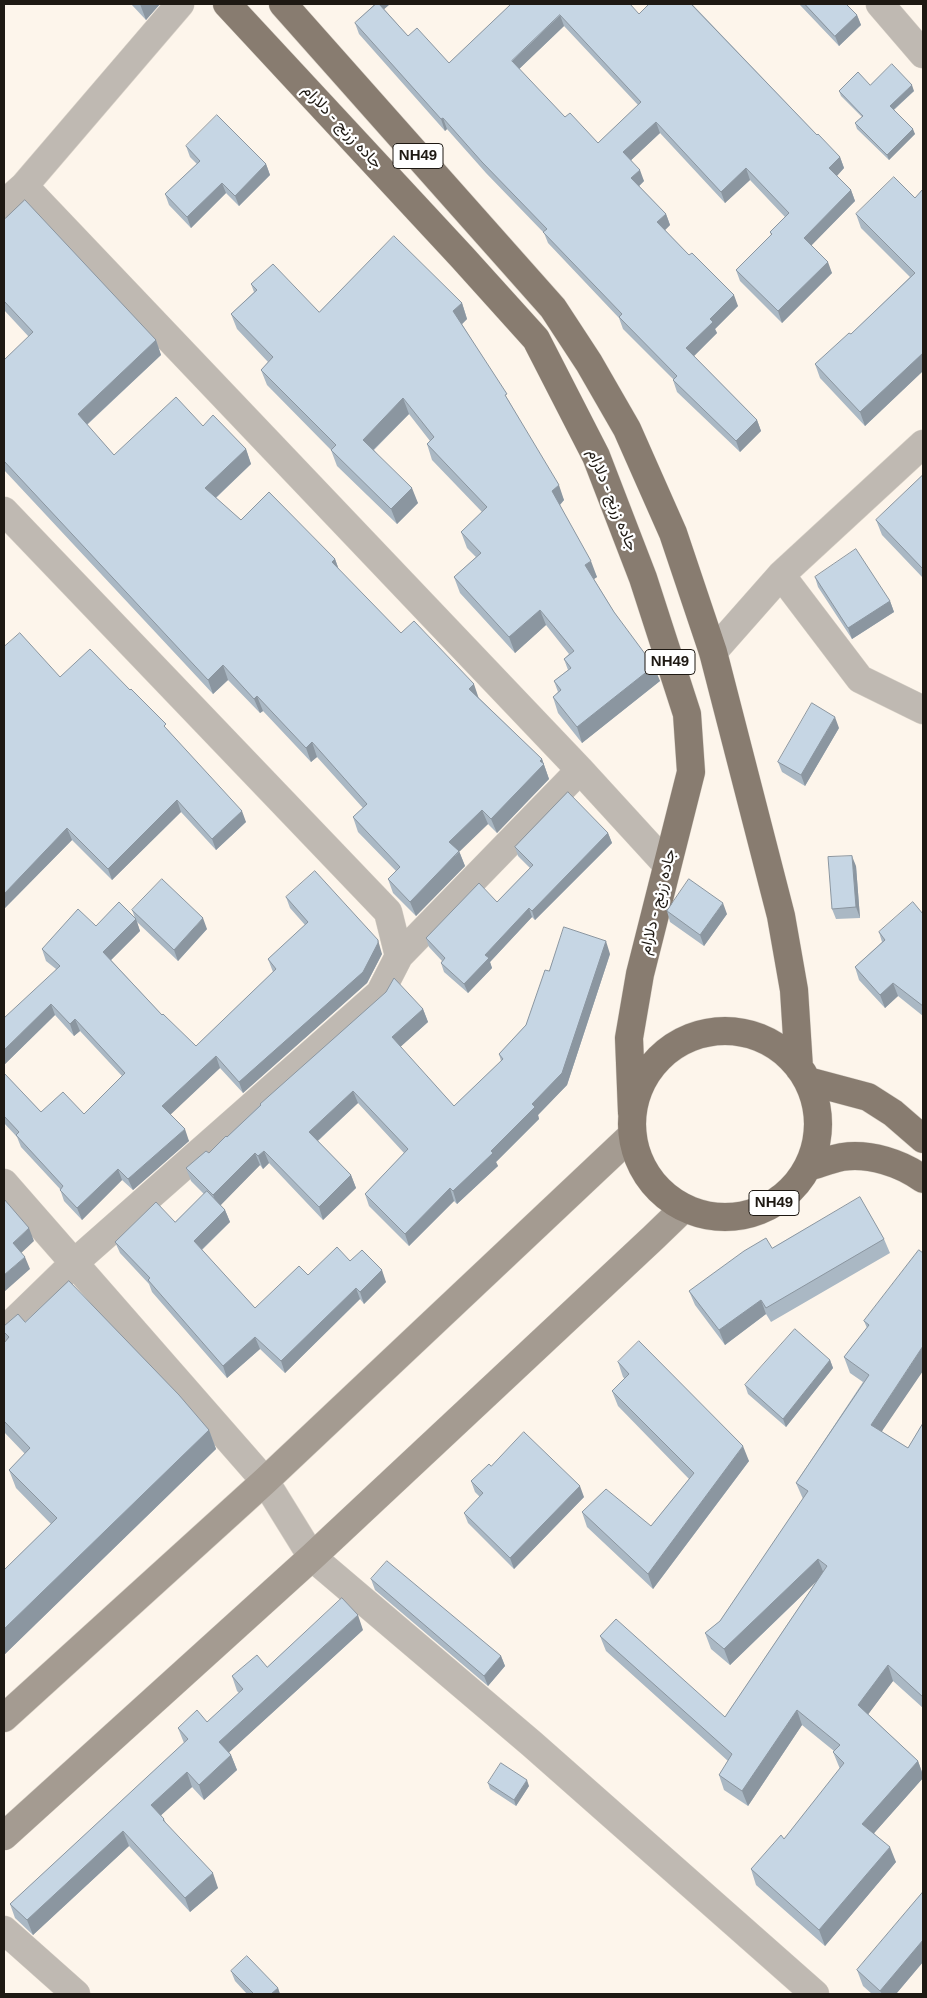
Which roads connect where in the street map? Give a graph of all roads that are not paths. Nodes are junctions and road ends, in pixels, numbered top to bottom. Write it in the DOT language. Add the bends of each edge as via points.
graph roads {
  1 [pos="180,4"];
  2 [pos="227,4"];
  3 [pos="283,4"];
  4 [pos="880,4"];
  5 [pos="923,54"];
  6 [pos="24,186"];
  7 [pos="4,204"];
  8 [pos="923,444"];
  9 [pos="4,512"];
  10 [pos="781,575"];
  11 [pos="713,652"];
  12 [pos="923,710"];
  13 [pos="580,770"];
  14 [pos="667,865"];
  15 [pos="399,956"];
  16 [pos="803,1074"];
  17 [pos="631,1125"];
  18 [pos="923,1139"];
  19 [pos="808,1167"];
  20 [pos="923,1179"];
  21 [pos="4,1183"];
  22 [pos="684,1208"];
  23 [pos="74,1263"];
  24 [pos="4,1331"];
  25 [pos="265,1481"];
  26 [pos="312,1557"];
  27 [pos="4,1718"];
  28 [pos="4,1836"];
  29 [pos="4,1930"];
  30 [pos="76,1994"];
  31 [pos="815,1994"];
  1 -- 6 [label="street"];
  2 -- 14 [label="highway, جاده زرنج - دلارام / NH49" via="536,339 568,401 596,456 643,578 687,714 691,772"];
  3 -- 11 [label="highway, NH49" via="558,316 627,429 673,533"];
  4 -- 5 [label="street"];
  6 -- 7 [label="street"];
  6 -- 13 [label="street"];
  8 -- 10 [label="street"];
  9 -- 15 [label="street" via="388,912"];
  10 -- 11 [label="street"];
  10 -- 12 [label="street" via="860,679"];
  11 -- 16 [label="highway, NH49" via="780,916 794,990"];
  13 -- 14 [label="street"];
  13 -- 15 [label="street"];
  14 -- 17 [label="highway, جاده زرنج - دلارام / NH49" via="640,974 629,1038"];
  15 -- 23 [label="street" via="380,993"];
  16 -- 17 [label="highway, NH49" via="780,1048 755,1036 728,1031 700,1034 675,1045 654,1063 640,1086"];
  16 -- 18 [label="highway" via="868,1096"];
  16 -- 19 [label="highway, NH49" via="817,1109 817,1139"];
  17 -- 22 [label="highway, NH49" via="643,1167 660,1190"];
  17 -- 25 [label="main road"];
  19 -- 20 [label="highway" via="843,1157 878,1158 912,1171"];
  19 -- 22 [label="highway, NH49" via="791,1190 759,1210 740,1216 711,1216"];
  21 -- 23 [label="street"];
  22 -- 26 [label="main road"];
  23 -- 24 [label="street"];
  23 -- 25 [label="street"];
  25 -- 26 [label="street"];
  25 -- 27 [label="main road"];
  26 -- 28 [label="main road"];
  26 -- 31 [label="street" via="532,1744"];
  29 -- 30 [label="street"];
}
